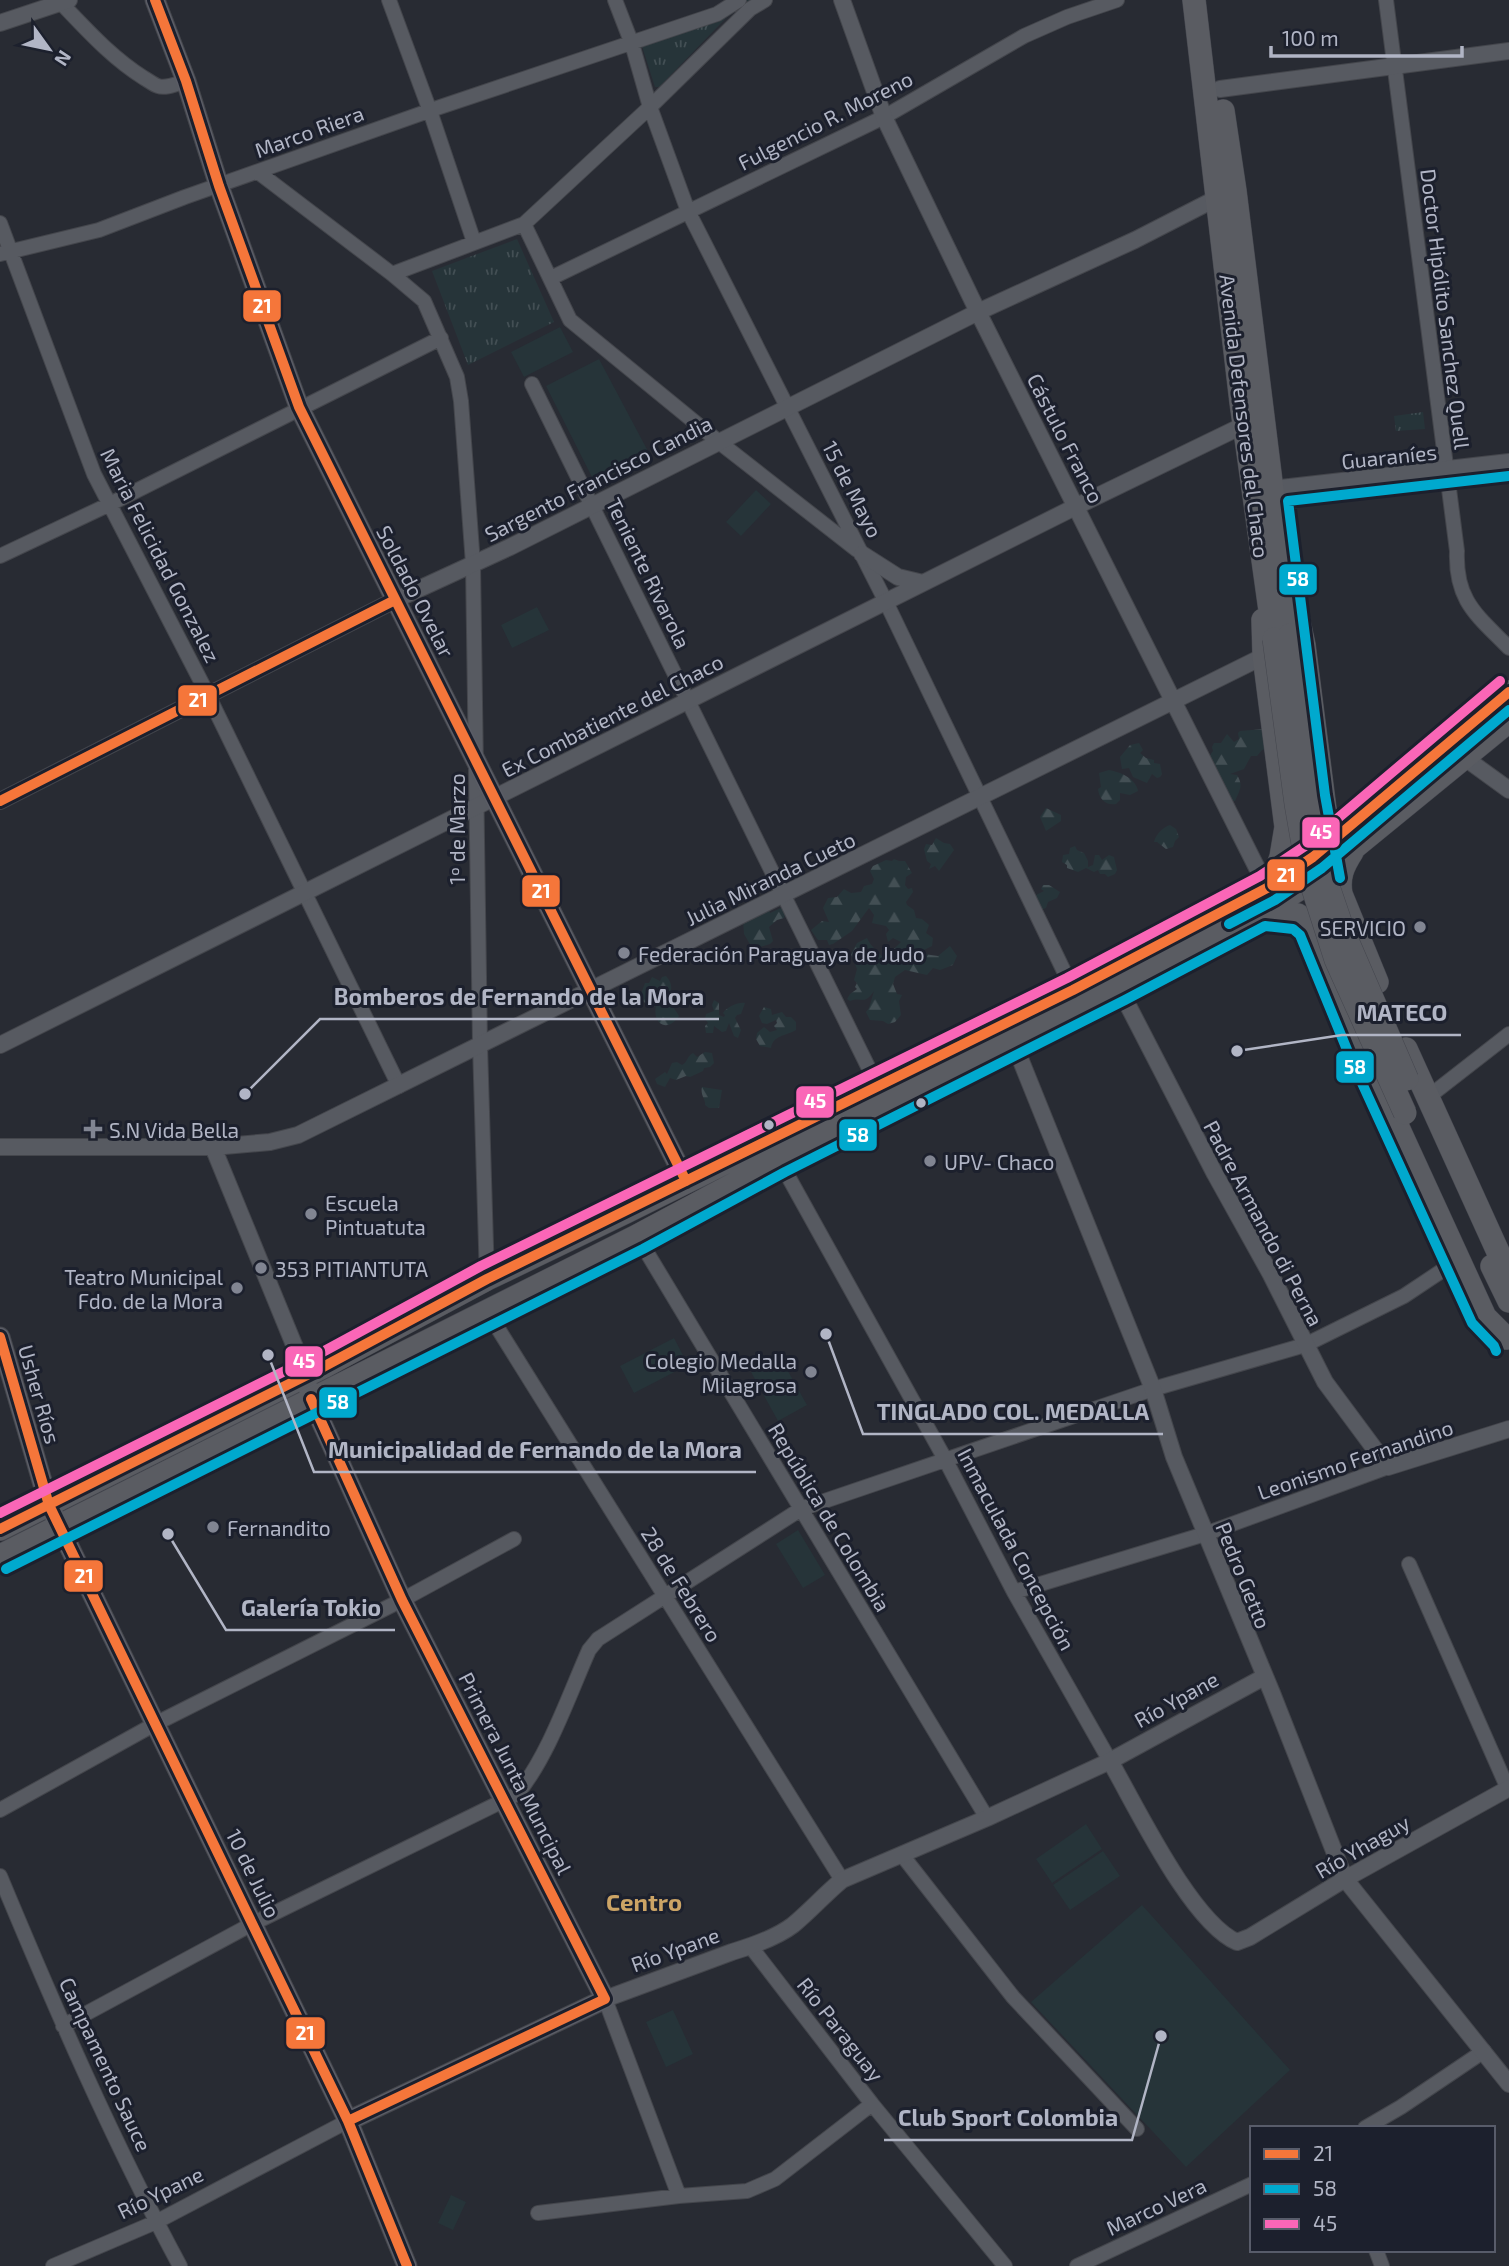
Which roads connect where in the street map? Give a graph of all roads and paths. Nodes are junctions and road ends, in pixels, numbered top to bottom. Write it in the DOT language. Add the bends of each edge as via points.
graph roads {
  1 [pos="155,0"];
  2 [pos="389,0"];
  3 [pos="615,0"];
  4 [pos="739,0"];
  5 [pos="765,0"];
  6 [pos="842,0"];
  7 [pos="1117,0"];
  8 [pos="1194,0"];
  9 [pos="1208,0"];
  10 [pos="1386,0"];
  11 [pos="65,1"];
  12 [pos="0,23"];
  13 [pos="632,44"];
  14 [pos="1509,51"];
  15 [pos="1395,68"];
  16 [pos="186,81"];
  17 [pos="1220,89"];
  18 [pos="650,107"];
  19 [pos="430,111"];
  20 [pos="884,117"];
  21 [pos="258,172"];
  22 [pos="219,186"];
  23 [pos="1226,194"];
  24 [pos="688,211"];
  25 [pos="0,223"];
  26 [pos="524,224"];
  27 [pos="474,242"];
  28 [pos="4,252"];
  29 [pos="392,274"];
  30 [pos="551,278"];
  31 [pos="978,312"];
  32 [pos="441,338"];
  33 [pos="532,384"];
  34 [pos="299,407"];
  35 [pos="788,407"];
  36 [pos="1244,425"];
  37 [pos="719,442"];
  38 [pos="1509,462"];
  39 [pos="1446,471"];
  40 [pos="1272,489"];
  41 [pos="110,504"];
  42 [pos="592,506"];
  43 [pos="1077,506"];
  44 [pos="862,554"];
  45 [pos="0,556"];
  46 [pos="473,564"];
  47 [pos="1274,571"];
  48 [pos="923,583"];
  49 [pos="395,600"];
  50 [pos="886,602"];
  51 [pos="1276,643"];
  52 [pos="1509,648"];
  53 [pos="1509,692"];
  54 [pos="208,695"];
  55 [pos="688,701"];
  56 [pos="1174,701"];
  57 [pos="1509,720"];
  58 [pos="1465,758"];
  59 [pos="477,761"];
  60 [pos="1509,790"];
  61 [pos="495,797"];
  62 [pos="980,797"];
  63 [pos="0,801"];
  64 [pos="476,807"];
  65 [pos="1370,810"];
  66 [pos="1356,846"];
  67 [pos="1315,866"];
  68 [pos="1269,887"];
  69 [pos="306,892"];
  70 [pos="785,894"];
  71 [pos="1262,912"];
  72 [pos="1119,988"];
  73 [pos="591,990"];
  74 [pos="1073,990"];
  75 [pos="1509,1034"];
  76 [pos="1013,1041"];
  77 [pos="0,1045"];
  78 [pos="480,1045"];
  79 [pos="399,1086"];
  80 [pos="878,1087"];
  81 [pos="1417,1106"];
  82 [pos="0,1147"];
  83 [pos="213,1147"];
  84 [pos="779,1160"];
  85 [pos="686,1181"];
  86 [pos="655,1198"];
  87 [pos="668,1220"];
  88 [pos="637,1236"];
  89 [pos="1458,1260"];
  90 [pos="1509,1276"];
  91 [pos="486,1279"];
  92 [pos="1509,1301"];
  93 [pos="486,1311"];
  94 [pos="0,1337"];
  95 [pos="1507,1343"];
  96 [pos="1304,1345"];
  97 [pos="306,1374"];
  98 [pos="1153,1389"];
  99 [pos="310,1399"];
  100 [pos="1509,1429"];
  101 [pos="945,1460"];
  102 [pos="1388,1467"];
  103 [pos="801,1509"];
  104 [pos="54,1515"];
  105 [pos="0,1529"];
  106 [pos="1205,1534"];
  107 [pos="514,1539"];
  108 [pos="0,1556"];
  109 [pos="1409,1564"];
  110 [pos="1014,1592"];
  111 [pos="666,1597"];
  112 [pos="402,1600"];
  113 [pos="1264,1677"];
  114 [pos="155,1724"];
  115 [pos="1110,1760"];
  116 [pos="1508,1788"];
  117 [pos="504,1801"];
  118 [pos="0,1810"];
  119 [pos="986,1818"];
  120 [pos="902,1855"];
  121 [pos="0,1875"];
  122 [pos="1345,1879"];
  123 [pos="842,1880"];
  124 [pos="254,1923"];
  125 [pos="1237,1942"];
  126 [pos="751,1947"];
  127 [pos="605,1999"];
  128 [pos="63,2026"];
  129 [pos="1484,2051"];
  130 [pos="1509,2084"];
  131 [pos="872,2104"];
  132 [pos="348,2121"];
  133 [pos="1369,2126"];
  134 [pos="1137,2129"];
  135 [pos="1250,2185"];
  136 [pos="679,2196"];
  137 [pos="538,2213"];
  138 [pos="156,2222"];
  139 [pos="1108,2260"];
  140 [pos="52,2266"];
  141 [pos="180,2266"];
  142 [pos="407,2266"];
  143 [pos="1006,2266"];
  144 [pos="1077,2266"];
  1 -- 16 [label="main road, Soldado Ovelar"];
  2 -- 19 [label="street"];
  3 -- 13 [label="street, 15 de Mayo"];
  4 -- 13 [label="street, Marco Riera" via="717,14"];
  5 -- 18 [label="street" via="750,9"];
  6 -- 20 [label="street, Cástulo Franco"];
  7 -- 20 [label="street, Fulgencio R. Moreno" via="1024,36"];
  8 -- 23 [label="highway, Avenida Defensores del Chaco"];
  9 -- 17 [label="highway, Avenida Defensores del Chaco"];
  10 -- 15 [label="street, Doctor Hipólito Sanchez Quell"];
  11 -- 12 [label="street"];
  11 -- 16 [label="street" via="127,67 158,86"];
  13 -- 18 [label="street, 15 de Mayo"];
  13 -- 19 [label="street, Marco Riera"];
  14 -- 15 [label="street"];
  15 -- 17 [label="street"];
  15 -- 39 [label="street, Doctor Hipólito Sanchez Quell"];
  16 -- 22 [label="main road, Soldado Ovelar"];
  17 -- 23 [label="highway, Avenida Defensores del Chaco"];
  18 -- 24 [label="street, 15 de Mayo"];
  18 -- 26 [label="street"];
  19 -- 21 [label="street, Marco Riera"];
  19 -- 27 [label="street"];
  20 -- 24 [label="street, Fulgencio R. Moreno"];
  20 -- 31 [label="street, Cástulo Franco"];
  21 -- 22 [label="street, Marco Riera"];
  21 -- 29 [label="street, 1º de Marzo"];
  22 -- 28 [label="street, Marco Riera" via="99,230"];
  22 -- 34 [label="main road, Soldado Ovelar"];
  23 -- 31 [label="street, Sargento Francisco Candia"];
  23 -- 36 [label="highway, Avenida Defensores del Chaco"];
  23 -- 40 [label="highway, Avenida Defensores del Chaco"];
  24 -- 30 [label="street, Fulgencio R. Moreno"];
  24 -- 35 [label="street, 15 de Mayo"];
  25 -- 28 [label="street, Maria Felicidad Gonzalez"];
  26 -- 27 [label="street"];
  26 -- 30 [label="street"];
  27 -- 29 [label="street"];
  28 -- 41 [label="street, Maria Felicidad Gonzalez"];
  29 -- 32 [label="street, 1º de Marzo" via="424,301"];
  30 -- 37 [label="street" via="570,320"];
  31 -- 35 [label="street, Sargento Francisco Candia"];
  31 -- 43 [label="street, Cástulo Franco"];
  32 -- 34 [label="street"];
  32 -- 46 [label="street, 1º de Marzo" via="461,401"];
  33 -- 42 [label="street, Teniente Rivarola"];
  34 -- 41 [label="street"];
  34 -- 49 [label="main road, Soldado Ovelar"];
  35 -- 37 [label="street, Sargento Francisco Candia"];
  35 -- 44 [label="street, 15 de Mayo"];
  36 -- 43 [label="street, Ex Combatiente del Chaco"];
  36 -- 47 [label="highway, Avenida Defensores del Chaco"];
  37 -- 42 [label="street, Sargento Francisco Candia"];
  37 -- 44 [label="street"];
  38 -- 39 [label="street, Guaraníes"];
  39 -- 40 [label="street, Guaraníes"];
  39 -- 52 [label="street, Doctor Hipólito Sanchez Quell" via="1459,584 1474,611"];
  40 -- 47 [label="highway, Avenida Defensores del Chaco"];
  41 -- 45 [label="street"];
  41 -- 54 [label="street, Maria Felicidad Gonzalez"];
  42 -- 46 [label="street, Sargento Francisco Candia"];
  42 -- 55 [label="street, Teniente Rivarola"];
  43 -- 48 [label="street, Ex Combatiente del Chaco"];
  43 -- 56 [label="street, Cástulo Franco"];
  44 -- 48 [label="street" via="898,577"];
  44 -- 50 [label="street, 15 de Mayo"];
  46 -- 49 [label="street, Sargento Francisco Candia"];
  46 -- 59 [label="street, 1º de Marzo"];
  47 -- 51 [label="highway, Avenida Defensores del Chaco"];
  47 -- 65 [label="highway" via="1298,617 1304,645 1326,817 1338,825"];
  48 -- 50 [label="street, Ex Combatiente del Chaco"];
  49 -- 54 [label="street, Sargento Francisco Candia"];
  49 -- 59 [label="main road, Soldado Ovelar"];
  50 -- 55 [label="street, Ex Combatiente del Chaco"];
  50 -- 62 [label="street, 15 de Mayo"];
  51 -- 56 [label="street, Julia Miranda Cueto"];
  51 -- 67 [label="highway, Avenida Defensores del Chaco, bridge" via="1311,797"];
  51 -- 68 [label="highway" via="1286,827"];
  53 -- 65 [label="highway"];
  54 -- 63 [label="street, Sargento Francisco Candia"];
  54 -- 69 [label="street, Maria Felicidad Gonzalez"];
  55 -- 61 [label="street, Ex Combatiente del Chaco"];
  55 -- 70 [label="street, Teniente Rivarola"];
  56 -- 62 [label="street, Julia Miranda Cueto"];
  56 -- 68 [label="street, Cástulo Franco"];
  57 -- 58 [label="highway"];
  58 -- 60 [label="street"];
  58 -- 66 [label="highway"];
  59 -- 61 [label="main road, Soldado Ovelar"];
  59 -- 64 [label="street, 1º de Marzo"];
  61 -- 64 [label="street, Ex Combatiente del Chaco"];
  61 -- 73 [label="main road, Soldado Ovelar"];
  62 -- 70 [label="street, Julia Miranda Cueto"];
  62 -- 74 [label="street, 15 de Mayo"];
  64 -- 69 [label="street, Ex Combatiente del Chaco"];
  64 -- 78 [label="street, 1º de Marzo"];
  65 -- 67 [label="highway"];
  66 -- 67 [label="highway"];
  66 -- 81 [label="highway" via="1342,871 1341,894"];
  67 -- 68 [label="highway"];
  67 -- 71 [label="highway"];
  67 -- 81 [label="highway, Avenida Defensores del Chaco, bridge" via="1328,886"];
  68 -- 74 [label="highway"];
  69 -- 77 [label="street, Ex Combatiente del Chaco"];
  69 -- 79 [label="street, Maria Felicidad Gonzalez"];
  70 -- 73 [label="street, Julia Miranda Cueto"];
  70 -- 80 [label="street, Teniente Rivarola"];
  71 -- 72 [label="highway"];
  71 -- 89 [label="highway" via="1298,915 1312,926"];
  72 -- 76 [label="highway"];
  72 -- 96 [label="street, Padre Armando di Perna"];
  73 -- 78 [label="street, Julia Miranda Cueto"];
  73 -- 85 [label="main road, Soldado Ovelar"];
  74 -- 80 [label="highway"];
  75 -- 81 [label="street"];
  76 -- 84 [label="highway"];
  76 -- 98 [label="street, Pedro Getto"];
  78 -- 79 [label="street, Julia Miranda Cueto"];
  78 -- 91 [label="street, 1º de Marzo"];
  79 -- 83 [label="street, Julia Miranda Cueto" via="298,1135"];
  80 -- 85 [label="highway"];
  81 -- 90 [label="highway"];
  81 -- 92 [label="highway"];
  81 -- 95 [label="highway"];
  82 -- 83 [label="street, Julia Miranda Cueto"];
  83 -- 97 [label="street"];
  84 -- 87 [label="highway"];
  84 -- 101 [label="street, Inmaculada Concepción"];
  85 -- 86 [label="highway"];
  86 -- 87 [label="highway"];
  86 -- 91 [label="highway"];
  87 -- 88 [label="highway"];
  88 -- 93 [label="highway"];
  88 -- 103 [label="street, República de Colombia"];
  89 -- 95 [label="highway" via="1485,1317"];
  89 -- 96 [label="street" via="1404,1296"];
  91 -- 97 [label="highway"];
  93 -- 99 [label="highway"];
  93 -- 111 [label="street, 28 de Febrero"];
  94 -- 104 [label="main road, Usher Ríos"];
  96 -- 98 [label="street"];
  96 -- 102 [label="street, Padre Armando di Perna" via="1325,1382"];
  97 -- 99 [label="main road, Primera Junta Muncipal"];
  97 -- 104 [label="highway"];
  98 -- 101 [label="street"];
  98 -- 106 [label="street, Pedro Getto"];
  99 -- 104 [label="highway"];
  99 -- 112 [label="main road, Primera Junta Muncipal"];
  100 -- 102 [label="street, Leonismo Fernandino"];
  101 -- 103 [label="street"];
  101 -- 110 [label="street, Inmaculada Concepción"];
  102 -- 106 [label="street, Leonismo Fernandino"];
  103 -- 111 [label="street"];
  103 -- 119 [label="street, República de Colombia"];
  104 -- 105 [label="highway"];
  104 -- 108 [label="highway"];
  104 -- 114 [label="main road, 10 de Julio"];
  106 -- 110 [label="street, Leonismo Fernandino"];
  106 -- 113 [label="street, Pedro Getto"];
  107 -- 112 [label="street"];
  109 -- 116 [label="street"];
  110 -- 115 [label="street, Inmaculada Concepción"];
  111 -- 117 [label="street" via="598,1639 589,1650 529,1780"];
  111 -- 123 [label="street, 28 de Febrero"];
  112 -- 114 [label="street"];
  112 -- 117 [label="main road, Primera Junta Muncipal"];
  113 -- 115 [label="street, Río Ypane"];
  113 -- 122 [label="street, Pedro Getto"];
  114 -- 118 [label="street"];
  114 -- 124 [label="main road, 10 de Julio"];
  115 -- 119 [label="street, Río Ypane"];
  115 -- 125 [label="street, Inmaculada Concepción" via="1184,1890 1218,1930"];
  116 -- 122 [label="street, Río Yhaguy"];
  117 -- 124 [label="street"];
  117 -- 127 [label="main road, Primera Junta Muncipal"];
  119 -- 120 [label="street, Río Ypane"];
  120 -- 123 [label="street, Río Ypane"];
  120 -- 134 [label="street" via="1013,1997"];
  121 -- 128 [label="street, Campamento Sauce"];
  122 -- 125 [label="street, Río Yhaguy"];
  122 -- 129 [label="street, Pedro Getto"];
  123 -- 126 [label="street, Río Ypane" via="791,1926"];
  124 -- 128 [label="street"];
  124 -- 132 [label="main road, 10 de Julio"];
  126 -- 127 [label="street, Río Ypane"];
  126 -- 131 [label="street, Río Paraguay"];
  127 -- 132 [label="main road, Río Ypane"];
  127 -- 136 [label="street, Primera Junta Muncipal"];
  128 -- 138 [label="street, Campamento Sauce"];
  129 -- 130 [label="street, Pedro Getto"];
  129 -- 133 [label="street"];
  131 -- 136 [label="street" via="775,2179 747,2191"];
  131 -- 143 [label="street, Río Paraguay"];
  132 -- 138 [label="street, Río Ypane"];
  132 -- 142 [label="main road, 10 de Julio"];
  135 -- 139 [label="street, Marco Vera"];
  136 -- 137 [label="street"];
  138 -- 140 [label="street, Río Ypane"];
  138 -- 141 [label="street, Campamento Sauce"];
  139 -- 144 [label="street, Marco Vera"];
}
